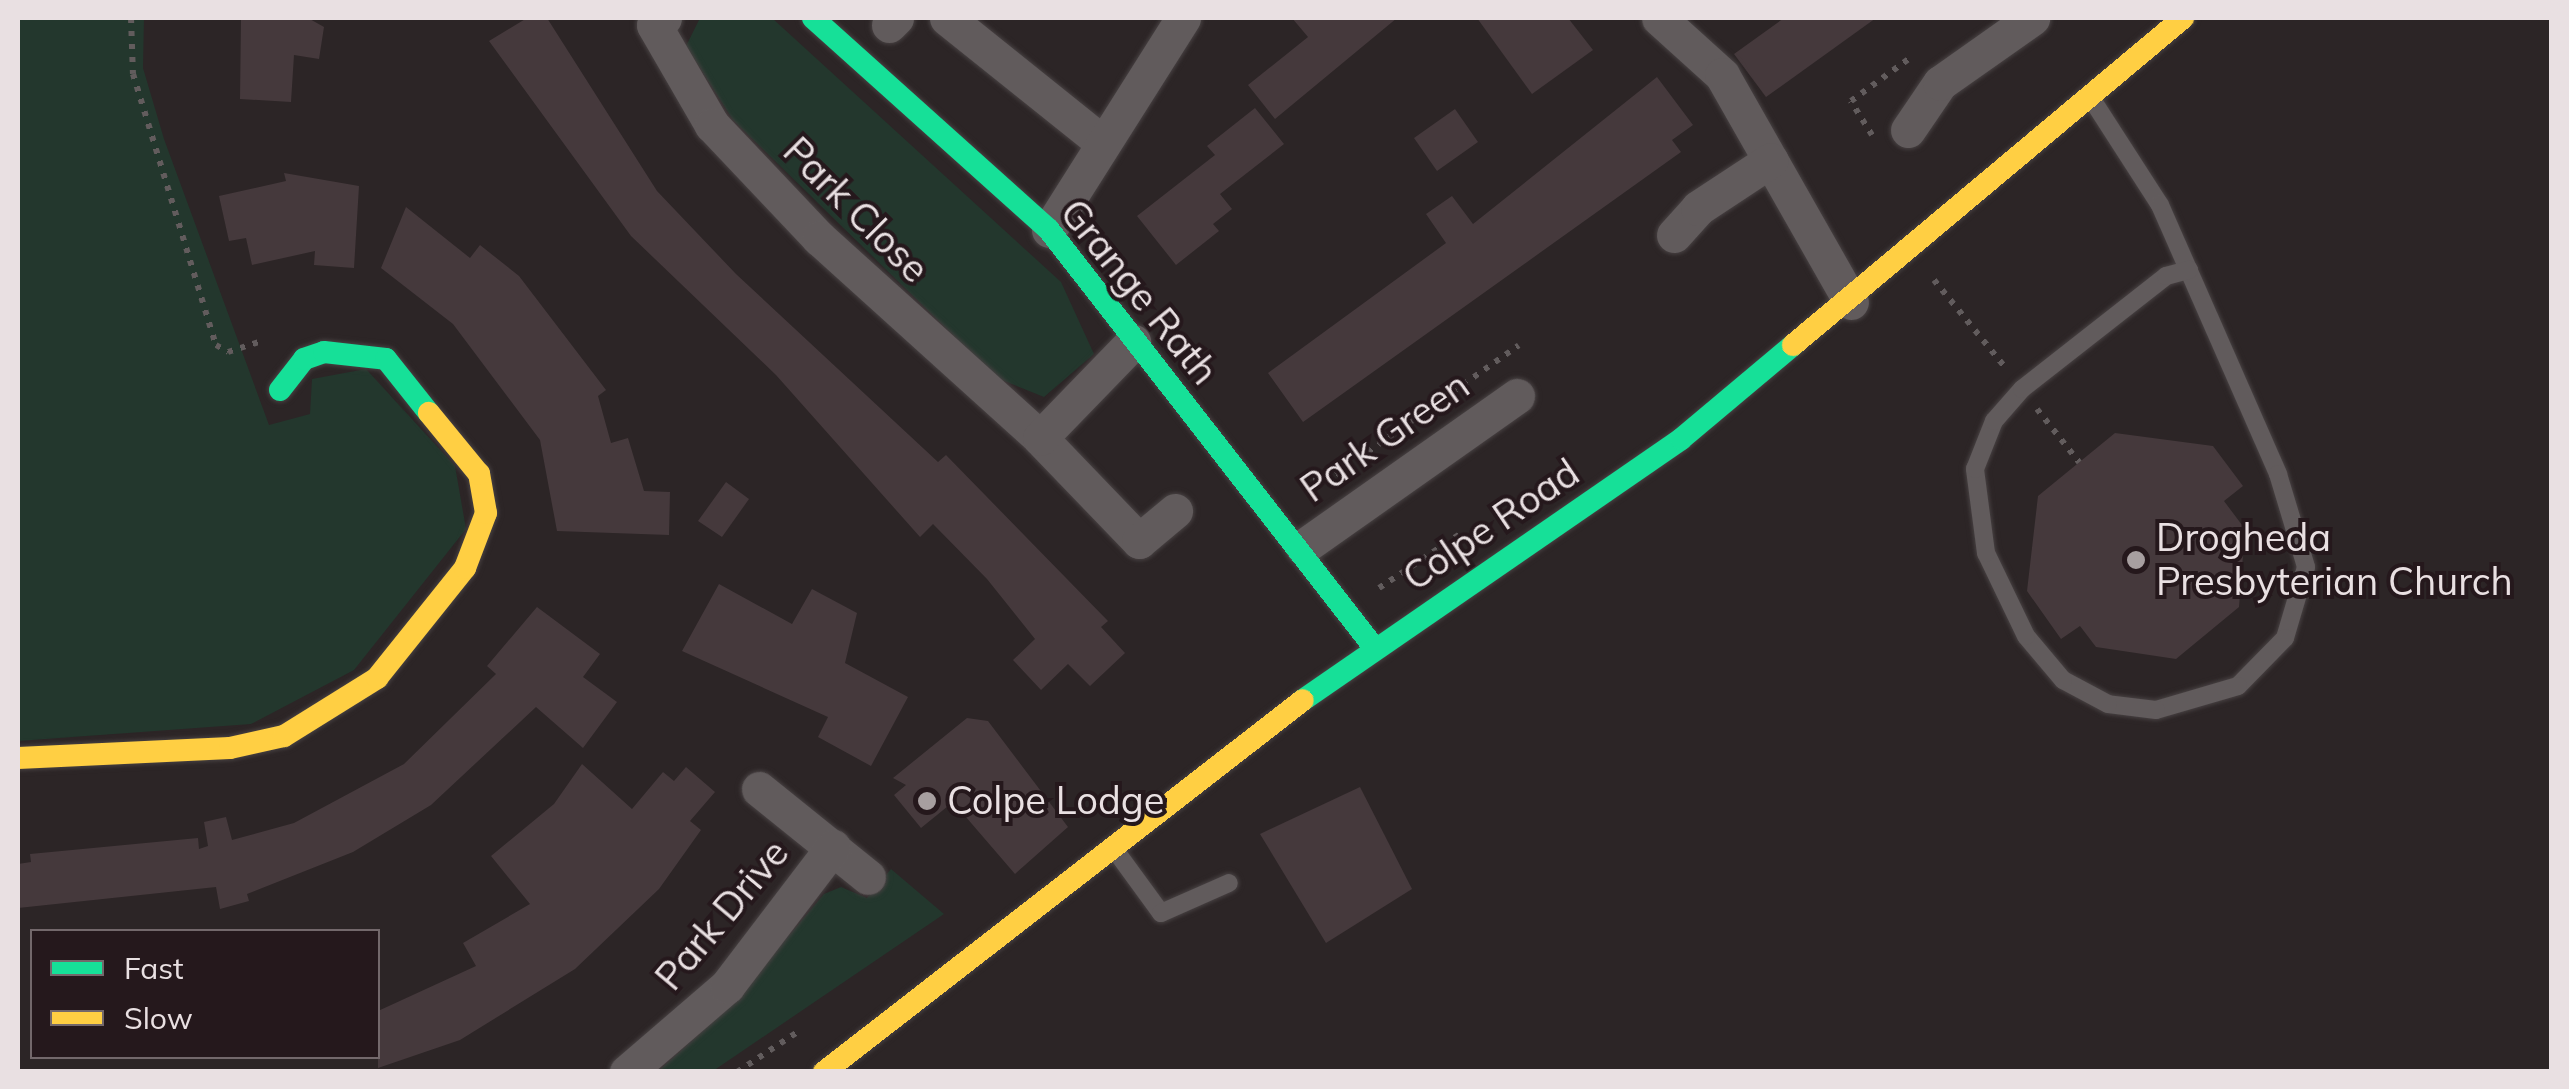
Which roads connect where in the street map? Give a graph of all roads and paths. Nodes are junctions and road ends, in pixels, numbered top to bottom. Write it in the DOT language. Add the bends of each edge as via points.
graph roads {
  1 [pos="131,18"];
  2 [pos="664,18"];
  3 [pos="812,18"];
  4 [pos="947,18"];
  5 [pos="1183,18"];
  6 [pos="1659,18"];
  7 [pos="2032,18"];
  8 [pos="2184,18"];
  9 [pos="1915,54"];
  10 [pos="2090,98"];
  11 [pos="1891,135"];
  12 [pos="1103,143"];
  13 [pos="1770,160"];
  14 [pos="1048,230"];
  15 [pos="1674,235"];
  16 [pos="1910,253"];
  17 [pos="2188,270"];
  18 [pos="1852,302"];
  19 [pos="269,338"];
  20 [pos="1133,342"];
  21 [pos="1519,345"];
  22 [pos="2022,389"];
  23 [pos="280,390"];
  24 [pos="1517,396"];
  25 [pos="1040,438"];
  26 [pos="2079,462"];
  27 [pos="1286,463"];
  28 [pos="1174,511"];
  29 [pos="1302,547"];
  30 [pos="1373,646"];
  31 [pos="18,758"];
  32 [pos="759,788"];
  33 [pos="832,848"];
  34 [pos="1115,850"];
  35 [pos="868,877"];
  36 [pos="1229,883"];
  37 [pos="626,1072"];
  38 [pos="824,1072"];
  1 -- 19 [label="path" via="133,74 216,345 228,352"];
  2 -- 25 [label="street, Park Close" via="654,25 712,125 819,238"];
  3 -- 14 [label="street, Grange Rath"];
  4 -- 12 [label="street"];
  5 -- 12 [label="street"];
  6 -- 13 [label="street" via="1722,74"];
  7 -- 11 [label="street" via="1940,84"];
  8 -- 10 [label="street, Colpe Road"];
  9 -- 11 [label="path" via="1851,101"];
  10 -- 16 [label="street, Colpe Road"];
  10 -- 17 [label="lane" via="2160,204"];
  12 -- 14 [label="street"];
  13 -- 15 [label="street" via="1698,208"];
  13 -- 18 [label="street"];
  14 -- 20 [label="street, Grange Rath"];
  16 -- 18 [label="street, Colpe Road"];
  16 -- 22 [label="path"];
  17 -- 22 [label="lane" via="2166,276"];
  17 -- 22 [label="lane" via="2278,474 2306,567 2285,638 2238,686 2156,710 2108,704 2063,680 2026,636 1986,553 1975,503 1982,444"];
  18 -- 30 [label="street, Colpe Road" via="1681,439"];
  20 -- 25 [label="street"];
  20 -- 29 [label="street, Grange Rath"];
  21 -- 27 [label="path" via="1325,482 1298,478"];
  22 -- 26 [label="path"];
  23 -- 31 [label="street" via="304,359 324,352 386,358 479,474 486,513 466,568 376,678 284,736 230,748"];
  24 -- 29 [label="street, Park Green"];
  25 -- 28 [label="street, Park Close" via="1139,541"];
  29 -- 30 [label="street, Grange Rath"];
  30 -- 34 [label="street, Colpe Road" via="1201,772"];
  32 -- 33 [label="street, Park Drive"];
  33 -- 35 [label="street, Park Drive"];
  33 -- 37 [label="street, Park Drive" via="727,986"];
  34 -- 36 [label="lane" via="1162,914"];
  34 -- 38 [label="street, Colpe Road"];
}
